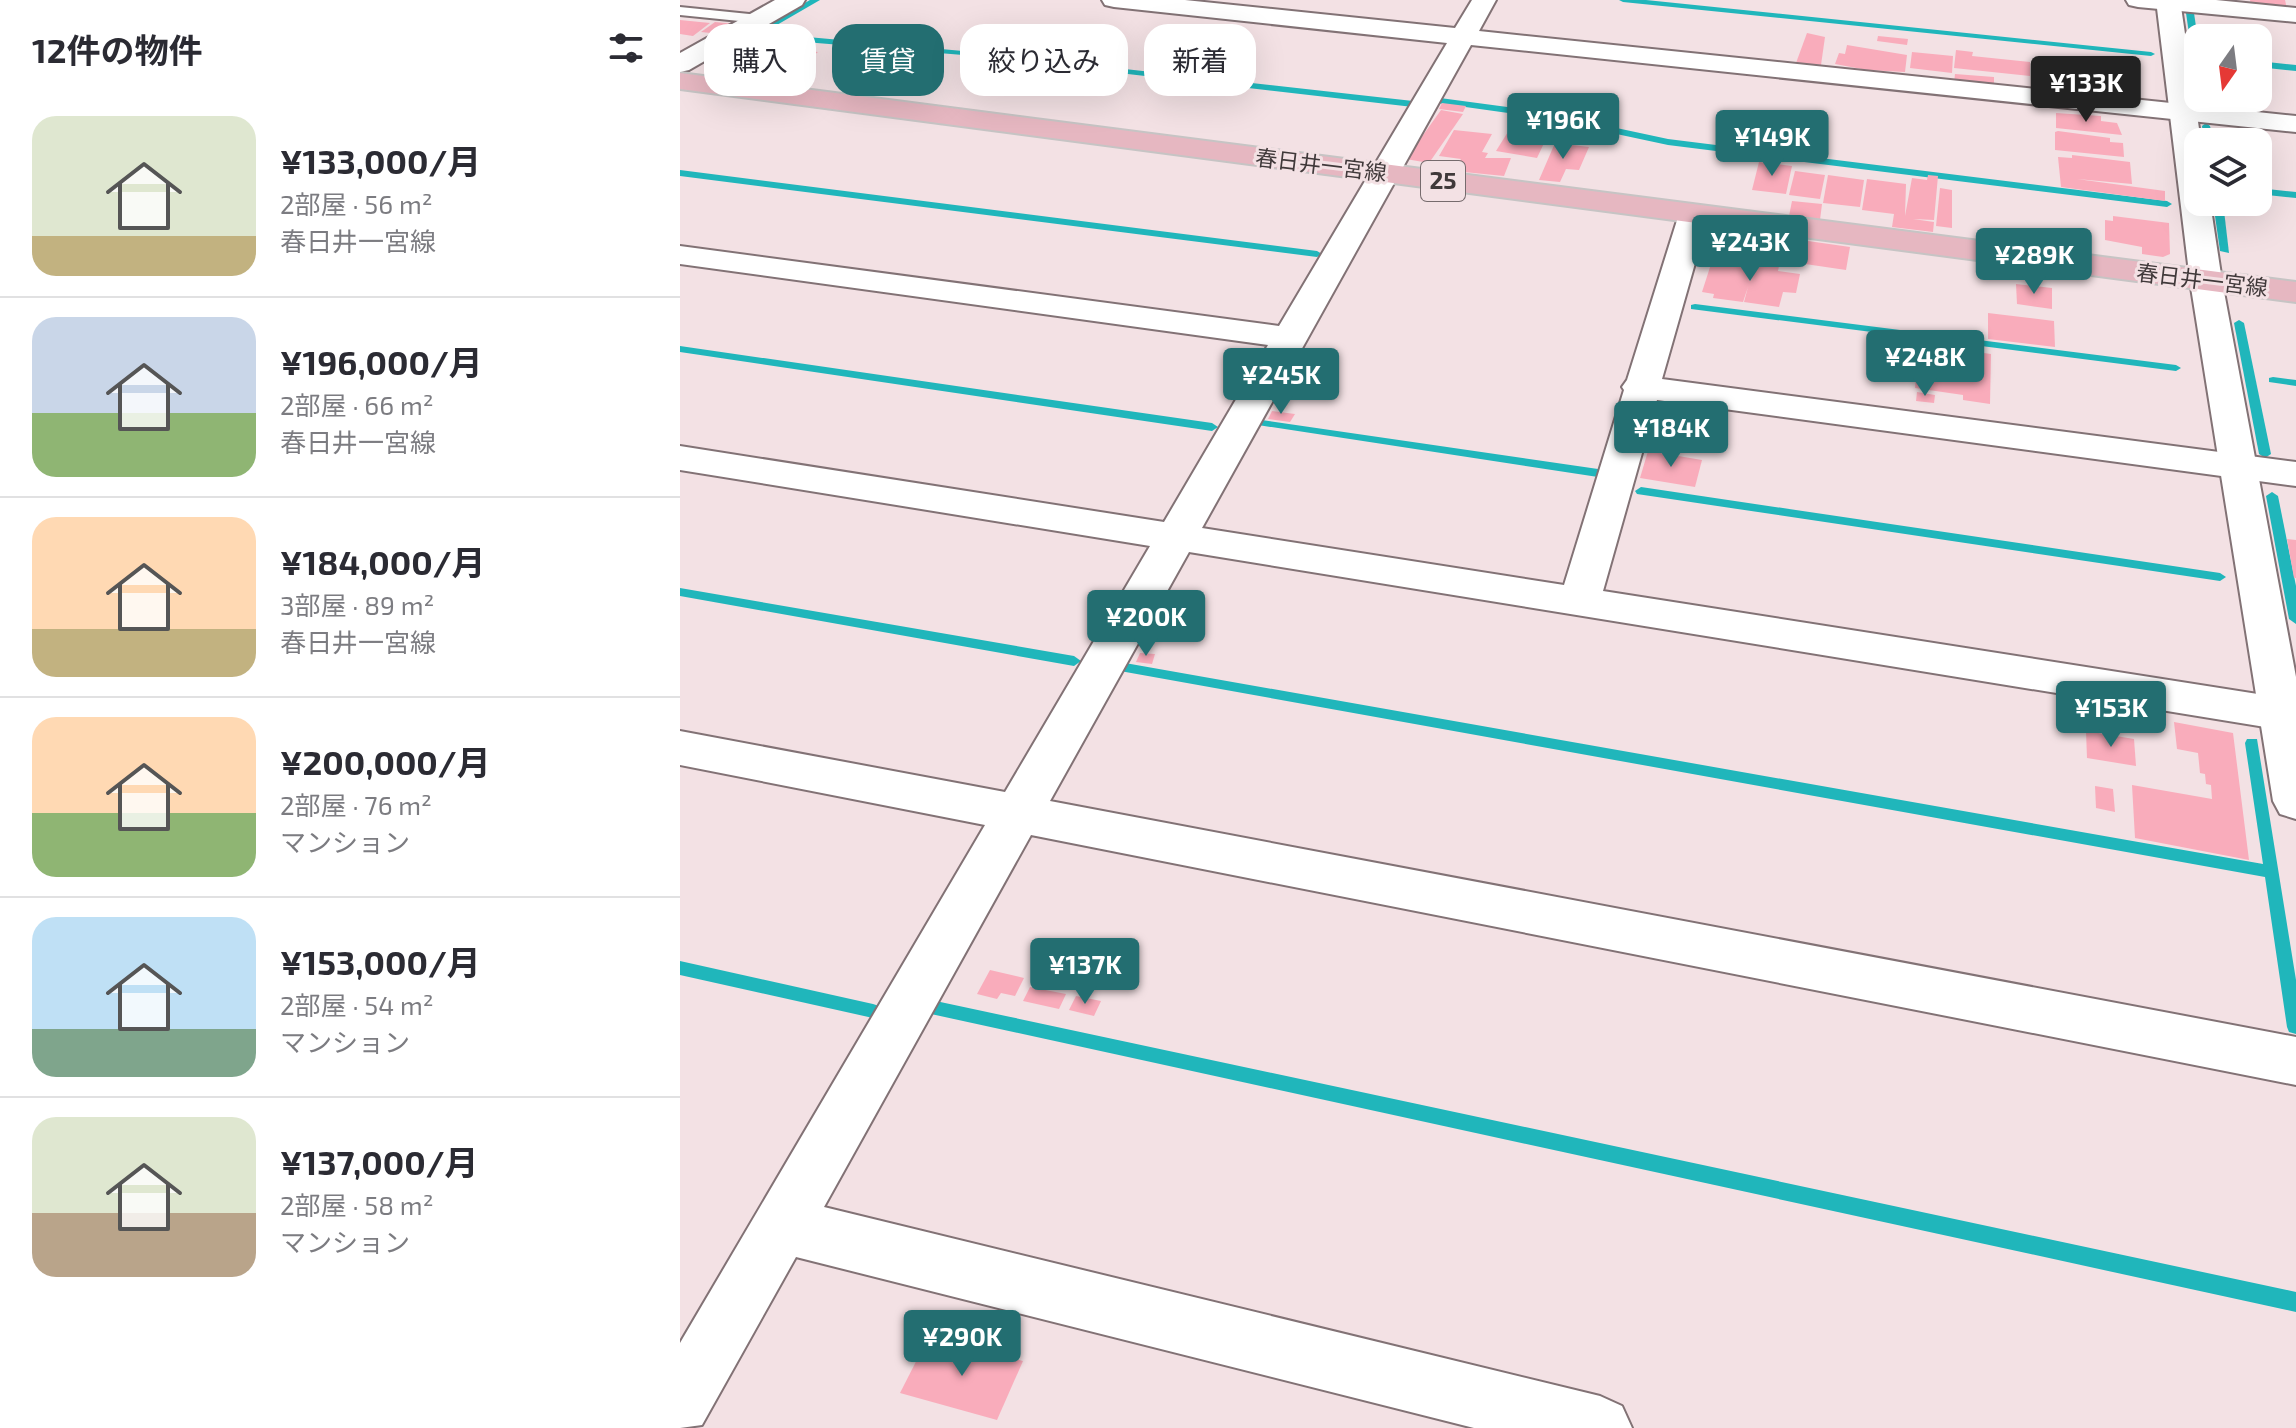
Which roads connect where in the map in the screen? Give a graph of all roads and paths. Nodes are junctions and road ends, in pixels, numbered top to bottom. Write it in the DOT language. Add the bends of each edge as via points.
graph roads {
  1 [pos="793,0"];
  2 [pos="1114,0"];
  3 [pos="1484,0"];
  4 [pos="2138,0"];
  5 [pos="2168,1"];
  6 [pos="680,11"];
  7 [pos="2296,15"];
  8 [pos="713,24"];
  9 [pos="763,24"];
  10 [pos="1462,37"];
  11 [pos="704,54"];
  12 [pos="680,64"];
  13 [pos="680,81"];
  14 [pos="2184,105"];
  15 [pos="2184,112"];
  16 [pos="2185,112"];
  17 [pos="2296,124"];
  18 [pos="1384,173"];
  19 [pos="1694,214"];
  20 [pos="680,255"];
  21 [pos="2206,281"];
  22 [pos="2296,292"];
  23 [pos="1290,338"];
  24 [pos="1640,387"];
  25 [pos="680,458"];
  26 [pos="2238,467"];
  27 [pos="2296,474"];
  28 [pos="1176,537"];
  29 [pos="1579,602"];
  30 [pos="2288,715"];
  31 [pos="680,748"];
  32 [pos="2296,801"];
  33 [pos="1018,814"];
  34 [pos="2296,1061"];
  35 [pos="782,1225"];
  36 [pos="680,1403"];
  37 [pos="1600,1428"];
  1 -- 9 [label="street"];
  2 -- 10 [label="street"];
  3 -- 10 [label="street"];
  4 -- 5 [label="street"];
  5 -- 7 [label="street"];
  5 -- 14 [label="street"];
  6 -- 8 [label="lane"];
  10 -- 15 [label="street"];
  10 -- 18 [label="street"];
  11 -- 12 [label="street"];
  13 -- 18 [label="main road, 春日井一宮線 / 25"];
  16 -- 17 [label="street"];
  16 -- 21 [label="street"];
  18 -- 19 [label="main road, 春日井一宮線 / 25"];
  18 -- 23 [label="street"];
  19 -- 21 [label="main road, 春日井一宮線 / 25"];
  19 -- 24 [label="street"];
  20 -- 23 [label="street"];
  21 -- 22 [label="main road, 春日井一宮線 / 25"];
  21 -- 26 [label="street"];
  23 -- 28 [label="street"];
  24 -- 26 [label="street"];
  24 -- 29 [label="street"];
  25 -- 28 [label="street"];
  26 -- 27 [label="street"];
  26 -- 30 [label="street"];
  28 -- 29 [label="street"];
  28 -- 33 [label="street"];
  29 -- 30 [label="street"];
  30 -- 32 [label="street"];
  31 -- 33 [label="street"];
  33 -- 34 [label="street"];
  33 -- 35 [label="street"];
  35 -- 36 [label="street"];
  35 -- 37 [label="street"];
}
